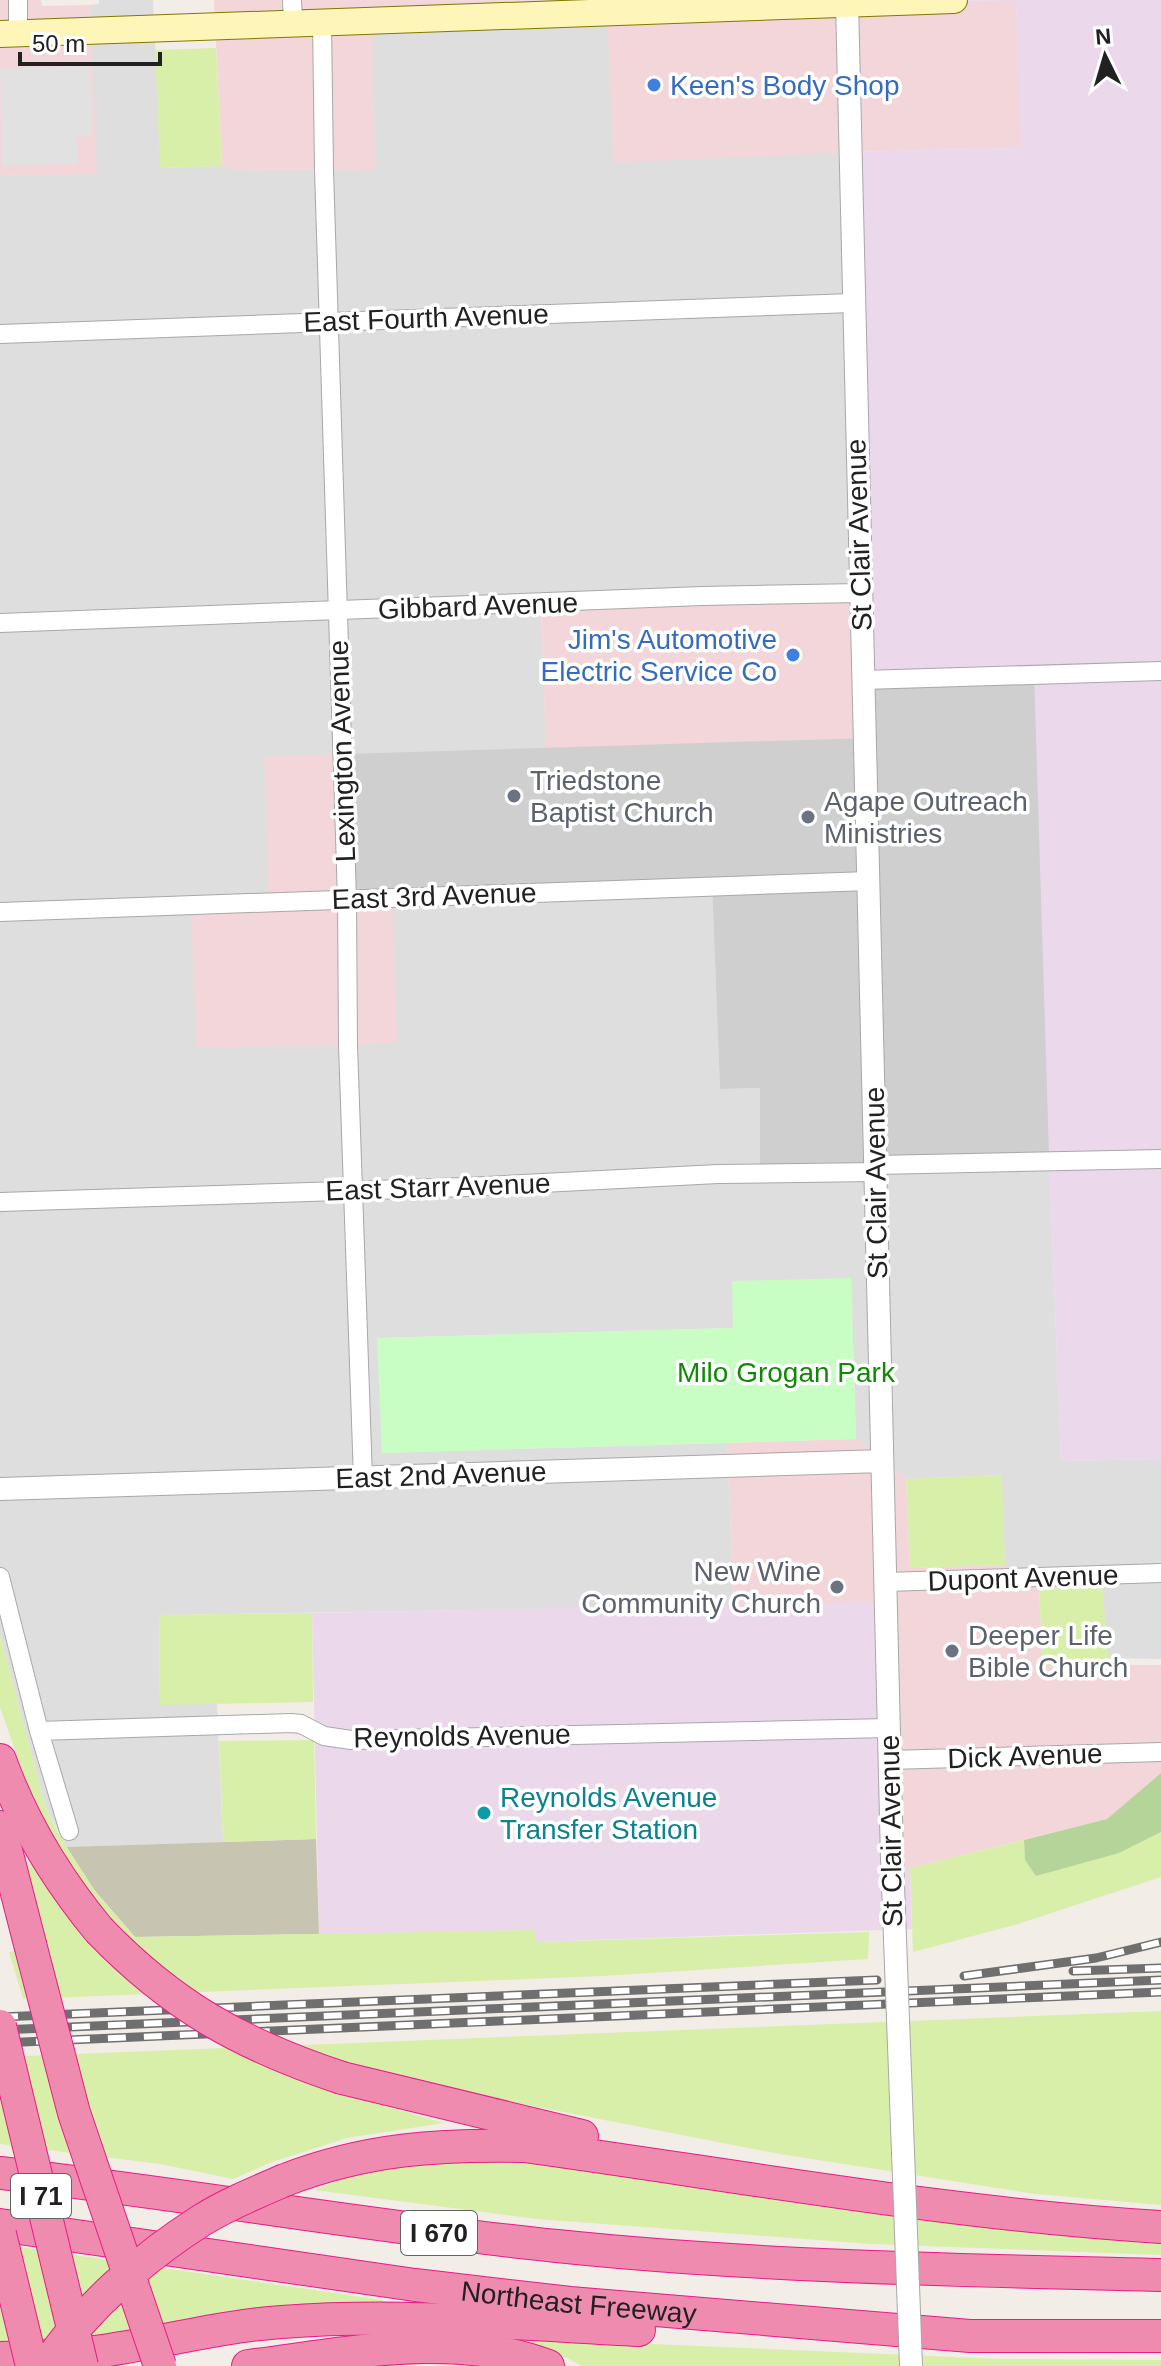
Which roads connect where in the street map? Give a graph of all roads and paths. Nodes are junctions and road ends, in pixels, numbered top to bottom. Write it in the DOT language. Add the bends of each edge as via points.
graph roads {
  1 [pos="18,0"];
  2 [pos="954,0"];
  3 [pos="847,2"];
  4 [pos="561,7"];
  5 [pos="292,12"];
  6 [pos="322,22"];
  7 [pos="9,34"];
  8 [pos="852,303"];
  9 [pos="330,321"];
  10 [pos="0,334"];
  11 [pos="860,593"];
  12 [pos="338,611"];
  13 [pos="0,623"];
  14 [pos="1161,671"];
  15 [pos="863,680"];
  16 [pos="869,881"];
  17 [pos="347,900"];
  18 [pos="0,912"];
  19 [pos="1161,1159"];
  20 [pos="876,1169"];
  21 [pos="354,1191"];
  22 [pos="0,1202"];
  23 [pos="882,1461"];
  24 [pos="363,1479"];
  25 [pos="0,1489"];
  26 [pos="1161,1573"];
  27 [pos="0,1577"];
  28 [pos="886,1582"];
  29 [pos="889,1728"];
  30 [pos="39,1731"];
  31 [pos="1161,1752"];
  32 [pos="0,1760"];
  33 [pos="890,1760"];
  34 [pos="0,1827"];
  35 [pos="69,1831"];
  36 [pos="0,2026"];
  37 [pos="0,2173"];
  38 [pos="732,2174"];
  39 [pos="0,2225"];
  40 [pos="1161,2227"];
  41 [pos="0,2234"];
  42 [pos="1161,2275"];
  43 [pos="970,2336"];
  44 [pos="1161,2336"];
  45 [pos="0,2358"];
  46 [pos="32,2366"];
  47 [pos="47,2366"];
  48 [pos="82,2366"];
  49 [pos="160,2366"];
  50 [pos="248,2366"];
  51 [pos="548,2366"];
  52 [pos="911,2366"];
  1 -- 7 [label="street"];
  2 -- 3 [label="main road"];
  3 -- 4 [label="main road"];
  3 -- 8 [label="street, St Clair Avenue"];
  4 -- 6 [label="main road"];
  5 -- 6 [label="main road"];
  5 -- 7 [label="main road"];
  6 -- 9 [label="street, Lexington Avenue"];
  8 -- 9 [label="street, East Fourth Avenue"];
  8 -- 11 [label="street, St Clair Avenue"];
  9 -- 10 [label="street, East Fourth Avenue"];
  9 -- 12 [label="street, Lexington Avenue"];
  11 -- 12 [label="street, Gibbard Avenue"];
  11 -- 15 [label="street, St Clair Avenue"];
  12 -- 13 [label="street, Gibbard Avenue"];
  12 -- 17 [label="street, Lexington Avenue"];
  14 -- 15 [label="street"];
  15 -- 16 [label="street, St Clair Avenue"];
  16 -- 17 [label="street, East 3rd Avenue"];
  16 -- 20 [label="street, St Clair Avenue"];
  17 -- 18 [label="street, East 3rd Avenue"];
  17 -- 21 [label="street, Lexington Avenue"];
  19 -- 20 [label="street, East Starr Avenue"];
  20 -- 21 [label="street, East Starr Avenue"];
  20 -- 23 [label="street, St Clair Avenue"];
  21 -- 22 [label="street, East Starr Avenue"];
  21 -- 24 [label="street, Lexington Avenue"];
  23 -- 24 [label="street, East 2nd Avenue"];
  23 -- 28 [label="street, St Clair Avenue"];
  24 -- 25 [label="street, East 2nd Avenue"];
  26 -- 28 [label="street, Dupont Avenue"];
  27 -- 30 [label="street"];
  28 -- 29 [label="street, St Clair Avenue"];
  29 -- 30 [label="street, Reynolds Avenue" via="351,1740 291,1723"];
  29 -- 33 [label="street, St Clair Avenue"];
  30 -- 35 [label="street"];
  31 -- 33 [label="street, Dick Avenue"];
  32 -- 38 [label="highway, bridge" via="21,1815 74,1900 129,1961 224,2030 342,2078"];
  33 -- 52 [label="street, St Clair Avenue, bridge"];
  34 -- 49 [label="highway, bridge" via="74,2113"];
  36 -- 48 [label="highway, I 71, bridge"];
  37 -- 42 [label="highway, Northeast Freeway / I 670" via="559,2246 881,2268"];
  38 -- 40 [label="highway" via="960,2208"];
  38 -- 47 [label="highway, bridge" via="524,2146 463,2145 364,2155 325,2165 203,2219 160,2250 65,2337"];
  39 -- 43 [label="highway, Northeast Freeway" via="570,2303"];
  41 -- 46 [label="highway, I 71, bridge"];
  43 -- 44 [label="highway, Northeast Freeway"];
  43 -- 45 [label="highway" via="787,2336 355,2318 279,2322 108,2350"];
  50 -- 51 [label="highway" via="411,2347 494,2352"];
}
